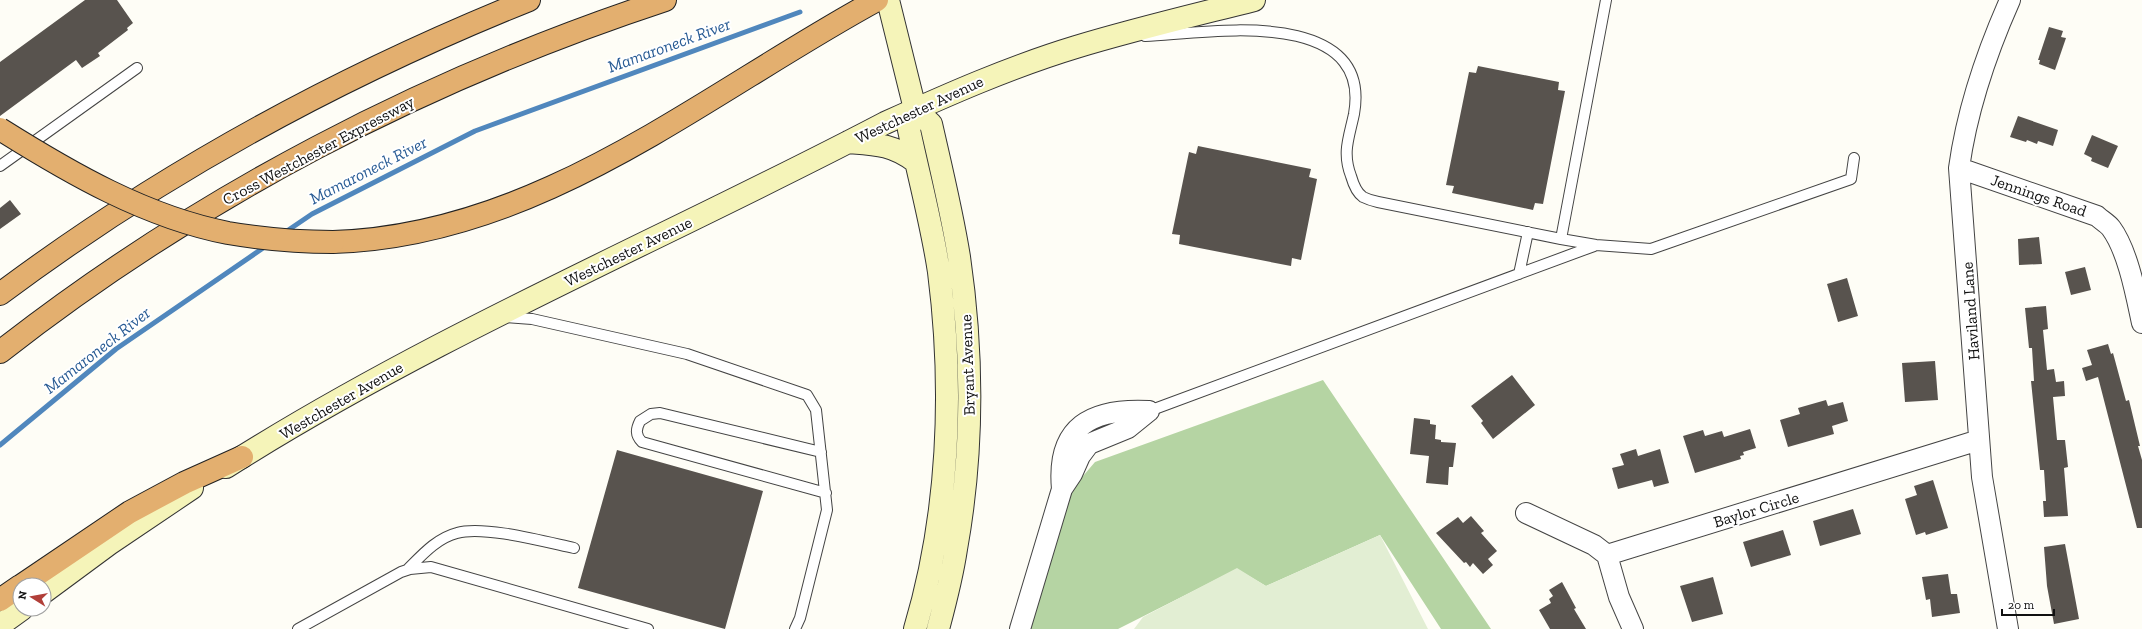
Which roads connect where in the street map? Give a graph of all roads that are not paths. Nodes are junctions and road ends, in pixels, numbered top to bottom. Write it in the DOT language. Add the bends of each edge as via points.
graph roads {
  1 [pos="528,0"];
  2 [pos="664,0"];
  3 [pos="877,0"];
  4 [pos="888,0"];
  5 [pos="1254,0"];
  6 [pos="1606,0"];
  7 [pos="2010,0"];
  8 [pos="1108,38"];
  9 [pos="136,68"];
  10 [pos="915,109"];
  11 [pos="0,129"];
  12 [pos="848,142"];
  13 [pos="1854,158"];
  14 [pos="916,162"];
  15 [pos="1,164"];
  16 [pos="1959,168"];
  17 [pos="1528,232"];
  18 [pos="1561,239"];
  19 [pos="1596,245"];
  20 [pos="1519,274"];
  21 [pos="0,294"];
  22 [pos="495,317"];
  23 [pos="2142,323"];
  24 [pos="0,352"];
  25 [pos="1149,411"];
  26 [pos="1980,440"];
  27 [pos="821,452"];
  28 [pos="242,457"];
  29 [pos="826,493"];
  30 [pos="1526,513"];
  31 [pos="574,548"];
  32 [pos="1607,555"];
  33 [pos="406,570"];
  34 [pos="34,577"];
  35 [pos="52,586"];
  36 [pos="12,592"];
  37 [pos="0,600"];
  38 [pos="12,616"];
  39 [pos="0,625"];
  40 [pos="298,629"];
  41 [pos="648,629"];
  42 [pos="795,629"];
  43 [pos="915,629"];
  44 [pos="938,629"];
  45 [pos="1020,629"];
  46 [pos="1633,629"];
  47 [pos="2008,629"];
  1 -- 21 [label="highway" via="412,49 309,99 245,134 107,218"];
  2 -- 24 [label="highway, Cross Westchester Expressway" via="568,34 479,70 308,152 145,248"];
  3 -- 11 [label="highway, bridge" via="635,144 544,190 480,216 426,232 381,239 333,242 251,237 180,220 106,189"];
  4 -- 10 [label="main road"];
  5 -- 8 [label="main road, Westchester Avenue"];
  6 -- 18 [label="lane"];
  7 -- 16 [label="street, Haviland Lane" via="1993,37 1974,96 1963,138"];
  8 -- 10 [label="main road, Westchester Avenue" via="1015,68"];
  8 -- 17 [label="lane" via="1247,31 1297,36 1318,43 1337,53 1345,61 1352,75 1356,89 1346,155 1354,184 1363,196 1378,202"];
  9 -- 15 [label="lane"];
  10 -- 12 [label="main road, Westchester Avenue"];
  10 -- 14 [label="main road, Bryant Avenue" via="908,130"];
  10 -- 44 [label="main road, Bryant Avenue" via="931,124 950,210 964,299 969,364 969,419 962,511"];
  12 -- 14 [label="main road" via="884,145"];
  12 -- 22 [label="main road, Westchester Avenue"];
  13 -- 19 [label="lane" via="1850,179 1651,249"];
  14 -- 43 [label="main road, Bryant Avenue" via="939,272 947,391 944,466 937,528"];
  16 -- 23 [label="street, Jennings Road" via="2097,216 2111,227 2132,280"];
  16 -- 26 [label="street, Haviland Lane"];
  17 -- 18 [label="lane"];
  17 -- 20 [label="lane"];
  18 -- 19 [label="lane"];
  19 -- 20 [label="lane"];
  20 -- 25 [label="lane"];
  22 -- 27 [label="lane" via="532,319 687,354 800,391 807,395 816,410"];
  22 -- 28 [label="main road, Westchester Avenue" via="348,394"];
  25 -- 45 [label="street" via="1126,410 1097,416 1086,422 1069,439 1063,451 1060,471 1062,489"];
  26 -- 32 [label="street, Baylor Circle"];
  26 -- 47 [label="street, Haviland Lane" via="1982,477"];
  27 -- 29 [label="lane"];
  27 -- 29 [label="lane" via="660,413 651,414 640,421 637,432 642,442"];
  28 -- 34 [label="highway" via="184,483 130,512"];
  28 -- 35 [label="main road, Westchester Avenue" via="143,521"];
  29 -- 42 [label="lane" via="827,510 824,526"];
  30 -- 32 [label="street" via="1594,545"];
  31 -- 33 [label="lane" via="488,531 457,532 432,546"];
  32 -- 46 [label="street" via="1619,597"];
  33 -- 40 [label="lane"];
  33 -- 41 [label="lane" via="431,567"];
  36 -- 37 [label="highway"];
  38 -- 39 [label="main road"];
}
